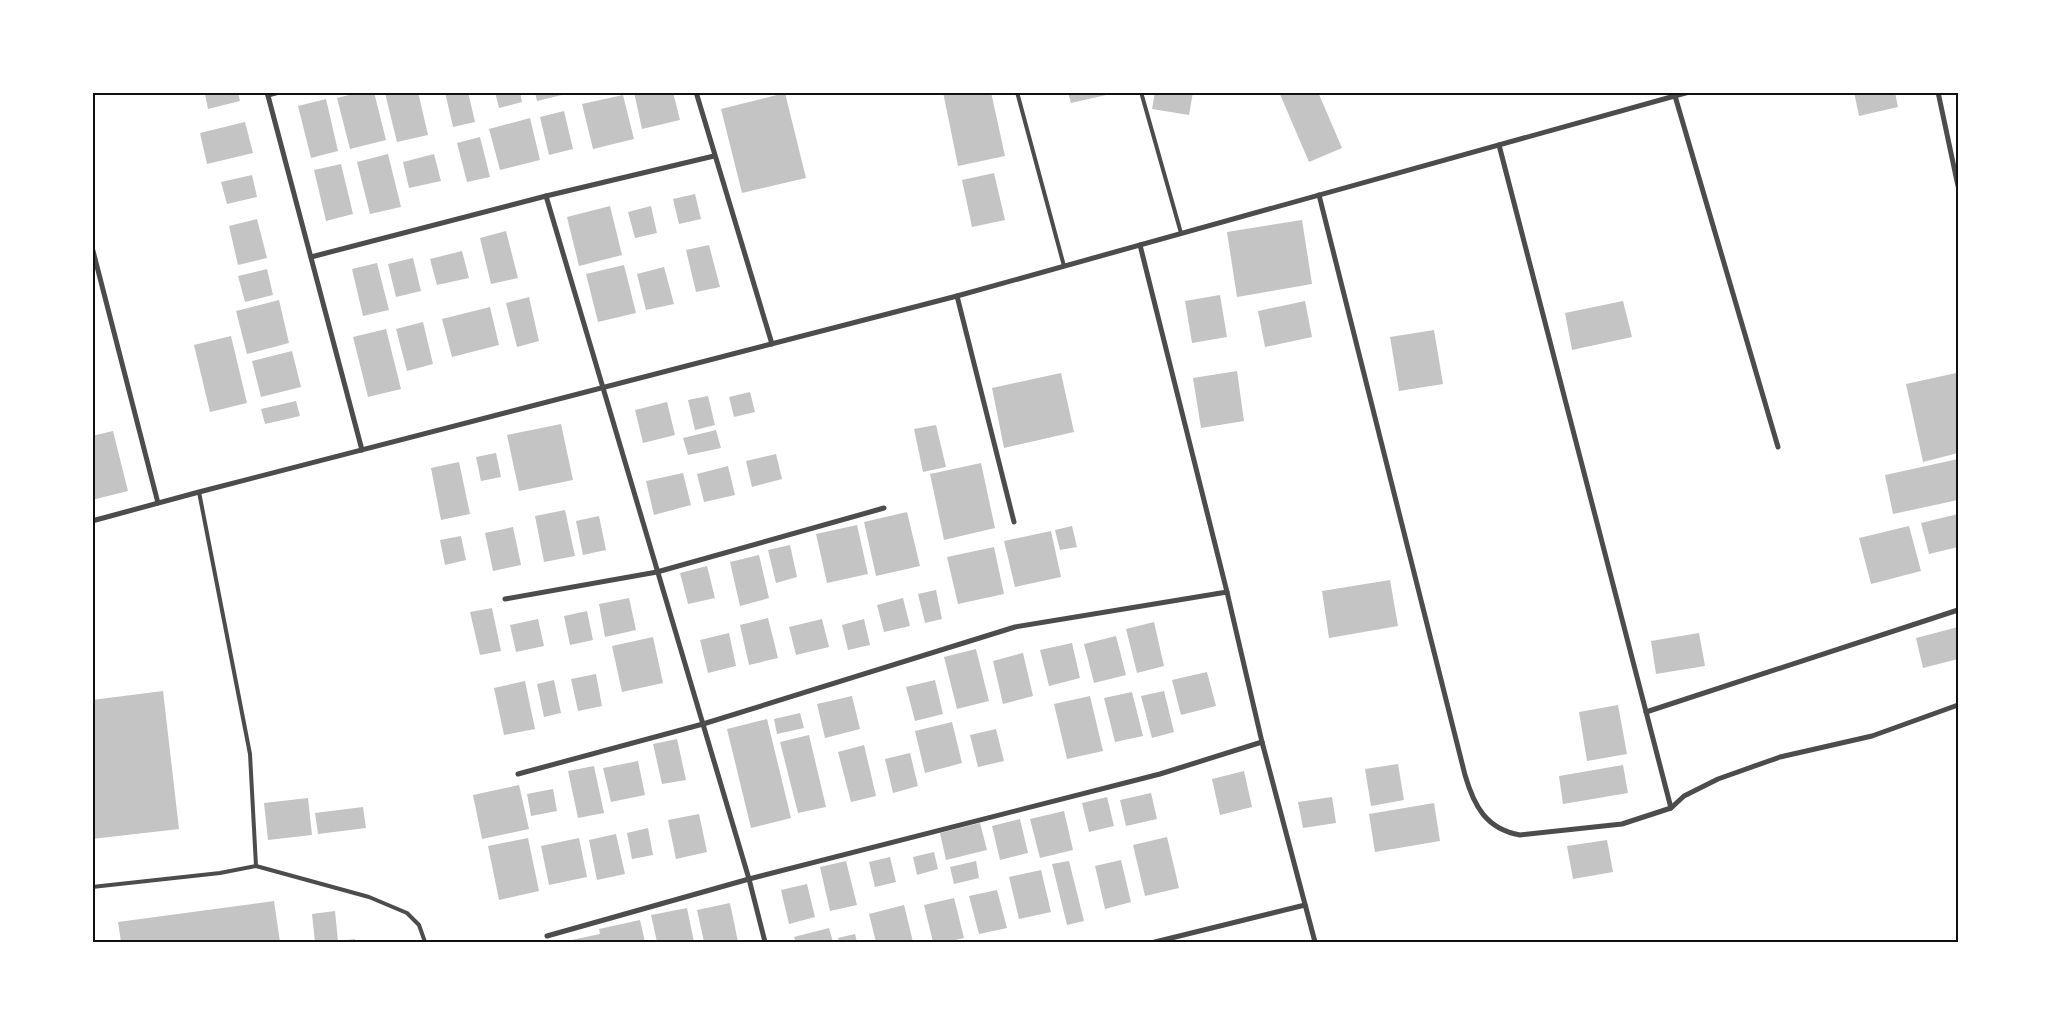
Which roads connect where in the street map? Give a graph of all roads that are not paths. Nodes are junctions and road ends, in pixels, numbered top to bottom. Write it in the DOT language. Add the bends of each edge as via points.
graph roads {
  1 [pos="279,92"];
  2 [pos="696,92"];
  3 [pos="1017,92"];
  4 [pos="1141,92"];
  5 [pos="1689,92"];
  6 [pos="1938,92"];
  7 [pos="268,94"];
  8 [pos="1675,96"];
  9 [pos="1499,145"];
  10 [pos="714,156"];
  11 [pos="1958,186"];
  12 [pos="1319,195"];
  13 [pos="546,196"];
  14 [pos="1181,234"];
  15 [pos="1140,245"];
  16 [pos="92,247"];
  17 [pos="311,257"];
  18 [pos="1064,266"];
  19 [pos="958,296"];
  20 [pos="772,344"];
  21 [pos="604,387"];
  22 [pos="1778,447"];
  23 [pos="362,450"];
  24 [pos="199,492"];
  25 [pos="158,503"];
  26 [pos="884,508"];
  27 [pos="92,521"];
  28 [pos="1014,522"];
  29 [pos="657,572"];
  30 [pos="1227,592"];
  31 [pos="505,599"];
  32 [pos="1958,610"];
  33 [pos="1958,705"];
  34 [pos="1646,712"];
  35 [pos="703,724"];
  36 [pos="1262,742"];
  37 [pos="518,774"];
  38 [pos="1672,808"];
  39 [pos="256,866"];
  40 [pos="749,879"];
  41 [pos="92,887"];
  42 [pos="1305,905"];
  43 [pos="547,936"];
  44 [pos="426,942"];
  45 [pos="766,942"];
  46 [pos="1156,942"];
  47 [pos="1315,942"];
  1 -- 7 [label="street"];
  2 -- 10 [label="street"];
  3 -- 18 [label="lane"];
  4 -- 14 [label="lane"];
  5 -- 8 [label="street"];
  6 -- 11 [label="street"];
  7 -- 17 [label="street"];
  8 -- 9 [label="street"];
  8 -- 22 [label="street"];
  9 -- 12 [label="street"];
  9 -- 34 [label="street"];
  10 -- 13 [label="street"];
  10 -- 20 [label="street"];
  12 -- 14 [label="street"];
  12 -- 38 [label="street" via="1465,775 1479,809 1498,828 1520,835 1622,824"];
  13 -- 17 [label="street"];
  13 -- 21 [label="street"];
  14 -- 15 [label="street"];
  15 -- 18 [label="street"];
  15 -- 30 [label="street"];
  16 -- 25 [label="street"];
  17 -- 23 [label="street"];
  18 -- 19 [label="street"];
  19 -- 20 [label="street"];
  19 -- 28 [label="street"];
  20 -- 21 [label="street"];
  21 -- 23 [label="street"];
  21 -- 29 [label="street"];
  23 -- 24 [label="street"];
  24 -- 25 [label="street"];
  24 -- 39 [label="lane" via="250,754"];
  25 -- 27 [label="street"];
  26 -- 29 [label="street"];
  29 -- 31 [label="street"];
  29 -- 35 [label="street"];
  30 -- 35 [label="street" via="1015,627"];
  30 -- 36 [label="street"];
  32 -- 34 [label="street"];
  33 -- 38 [label="street" via="1872,736 1780,756 1718,779 1684,796"];
  34 -- 38 [label="street"];
  35 -- 37 [label="street"];
  35 -- 40 [label="street"];
  36 -- 40 [label="street" via="1160,774"];
  36 -- 42 [label="street"];
  39 -- 41 [label="lane"];
  39 -- 44 [label="lane" via="369,897 407,913 419,925"];
  40 -- 43 [label="street"];
  40 -- 45 [label="street"];
  42 -- 46 [label="street"];
  42 -- 47 [label="street"];
}
